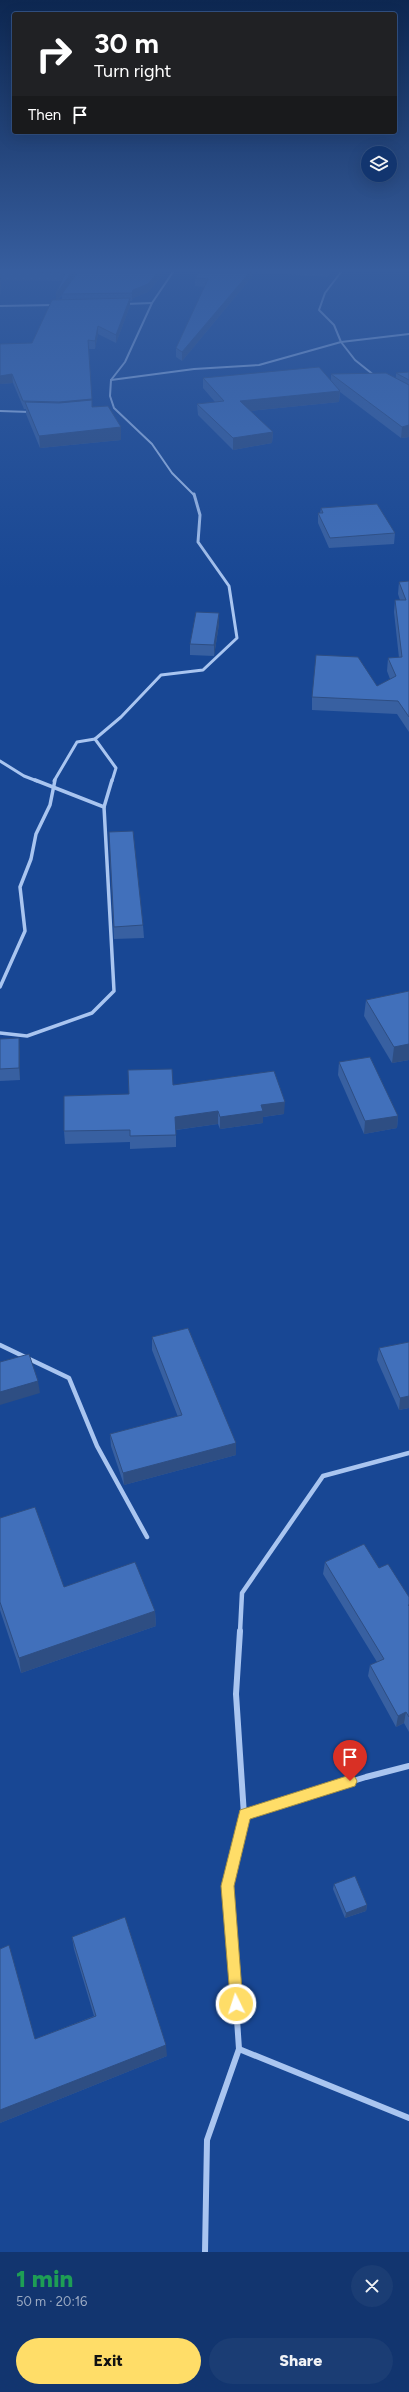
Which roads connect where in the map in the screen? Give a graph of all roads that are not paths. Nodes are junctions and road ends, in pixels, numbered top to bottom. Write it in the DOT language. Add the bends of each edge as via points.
graph roads {
  1 [pos="113,377"];
  2 [pos="133,377"];
  3 [pos="111,380"];
  4 [pos="114,408"];
  5 [pos="107,409"];
  6 [pos="0,411"];
  7 [pos="31,412"];
  8 [pos="94,739"];
  9 [pos="0,761"];
  10 [pos="52,787"];
  11 [pos="104,807"];
  12 [pos="0,987"];
  13 [pos="0,1033"];
  14 [pos="0,1345"];
  15 [pos="409,1453"];
  16 [pos="147,1537"];
  17 [pos="409,1766"];
  18 [pos="244,1814"];
  19 [pos="239,2049"];
  20 [pos="409,2118"];
  21 [pos="205,2252"];
  1 -- 3 [label="street"];
  2 -- 3 [label="street"];
  3 -- 4 [label="street" via="110,396"];
  4 -- 5 [label="street"];
  4 -- 8 [label="street" via="152,444 172,473 194,492 200,515 198,542 229,586 237,638 203,670 161,675 107,731"];
  6 -- 7 [label="street"];
  8 -- 10 [label="street" via="77,742 59,770"];
  8 -- 11 [label="street" via="116,768"];
  9 -- 10 [label="street" via="24,776"];
  10 -- 11 [label="street"];
  10 -- 12 [label="street" via="50,805 36,834 31,859 20,887 25,931"];
  11 -- 13 [label="street" via="114,991 92,1013 27,1036"];
  14 -- 16 [label="street" via="69,1378 97,1446"];
  15 -- 18 [label="street" via="323,1476 242,1593 236,1694"];
  17 -- 18 [label="street"];
  18 -- 19 [label="street" via="228,1886"];
  19 -- 20 [label="street"];
  19 -- 21 [label="street" via="207,2140"];
}
